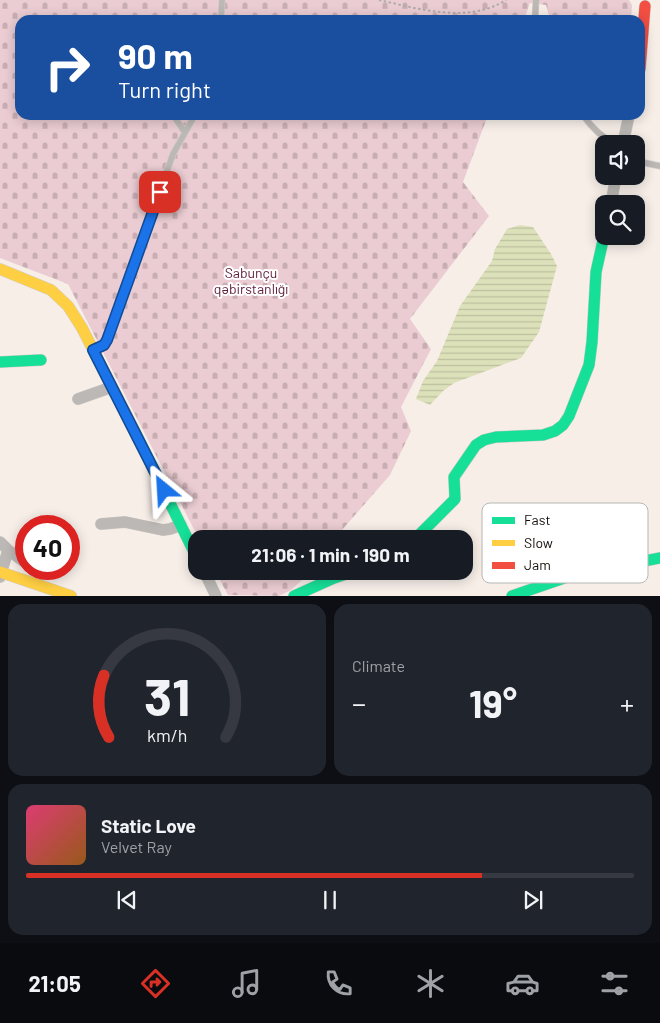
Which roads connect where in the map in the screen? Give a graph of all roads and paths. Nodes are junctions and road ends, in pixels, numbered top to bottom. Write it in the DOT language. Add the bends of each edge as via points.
graph roads {
  1 [pos="222,0"];
  2 [pos="379,0"];
  3 [pos="506,0"];
  4 [pos="536,0"];
  5 [pos="645,6"];
  6 [pos="221,15"];
  7 [pos="535,15"];
  8 [pos="644,15"];
  9 [pos="176,120"];
  10 [pos="192,120"];
  11 [pos="587,120"];
  12 [pos="628,120"];
  13 [pos="184,131"];
  14 [pos="601,135"];
  15 [pos="625,135"];
  16 [pos="645,163"];
  17 [pos="660,166"];
  18 [pos="602,245"];
  19 [pos="0,269"];
  20 [pos="93,350"];
  21 [pos="41,360"];
  22 [pos="0,362"];
  23 [pos="112,387"];
  24 [pos="78,399"];
  25 [pos="101,524"];
  26 [pos="181,525"];
  27 [pos="424,530"];
  28 [pos="188,539"];
  29 [pos="4,546"];
  30 [pos="15,555"];
  31 [pos="660,558"];
  32 [pos="648,562"];
  33 [pos="1,574"];
  34 [pos="208,580"];
  35 [pos="330,580"];
  36 [pos="544,583"];
  37 [pos="71,596"];
  38 [pos="216,596"];
  39 [pos="294,596"];
  40 [pos="512,596"];
  1 -- 6 [label="lane"];
  2 -- 3 [label="path" via="448,13 495,7"];
  4 -- 7 [label="lane"];
  5 -- 8 [label="street"];
  9 -- 13 [label="lane"];
  10 -- 13 [label="lane"];
  11 -- 14 [label="lane"];
  12 -- 15 [label="street"];
  13 -- 20 [label="lane" via="172,154 107,340"];
  16 -- 17 [label="lane"];
  18 -- 27 [label="street" via="596,272 589,365 569,416 555,431 543,435 496,437 476,445 452,482 456,498"];
  19 -- 20 [label="street" via="58,294 73,313"];
  20 -- 23 [label="street"];
  21 -- 22 [label="street"];
  23 -- 24 [label="street"];
  23 -- 26 [label="street"];
  25 -- 26 [label="street" via="125,522 164,530"];
  26 -- 28 [label="street"];
  29 -- 30 [label="street"];
  29 -- 33 [label="street"];
  31 -- 32 [label="street"];
  33 -- 37 [label="street"];
  34 -- 38 [label="street"];
  35 -- 39 [label="street"];
  36 -- 40 [label="street"];
}
